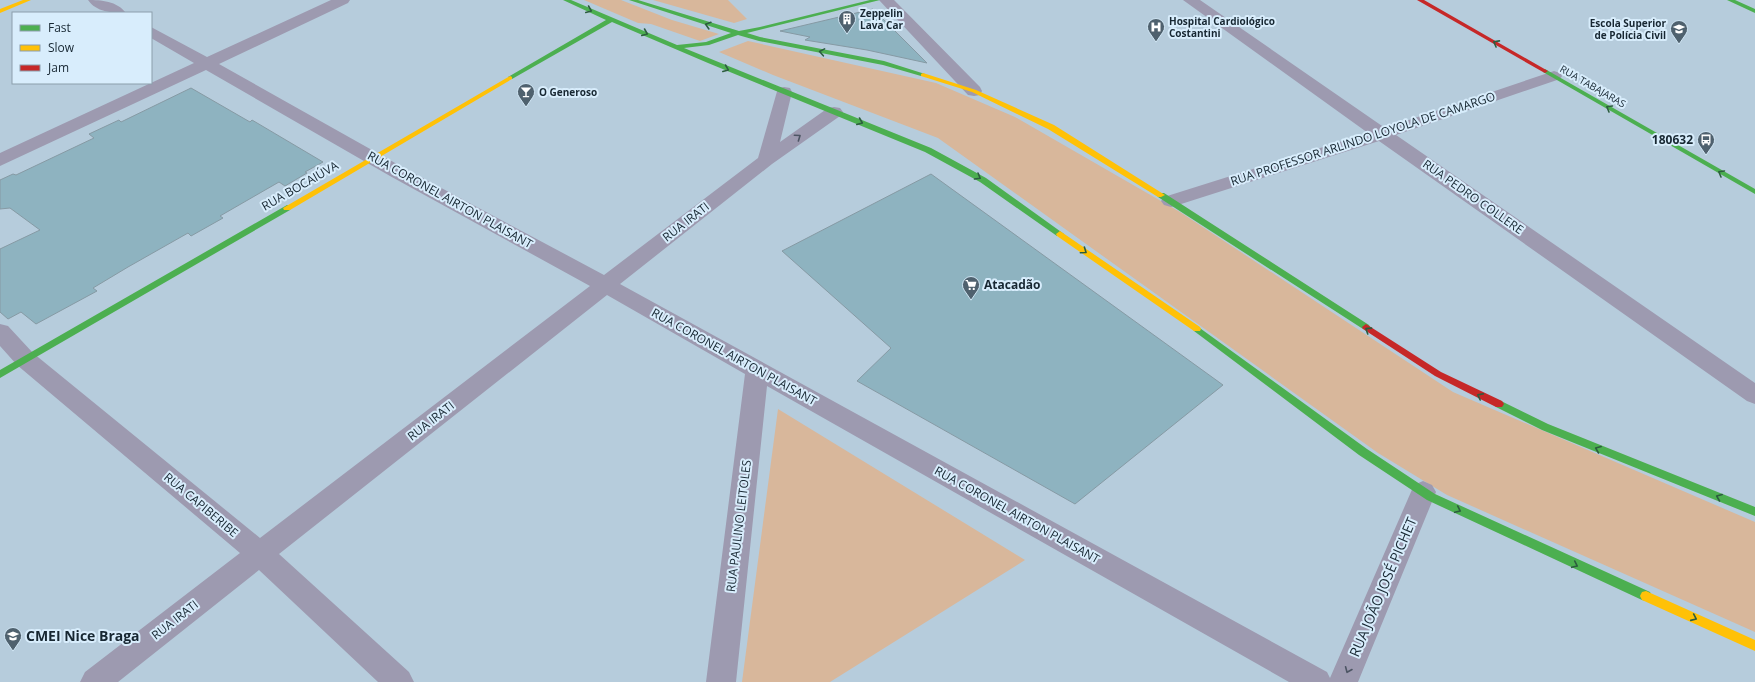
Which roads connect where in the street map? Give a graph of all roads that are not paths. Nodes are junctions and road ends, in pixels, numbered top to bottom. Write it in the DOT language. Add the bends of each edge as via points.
graph roads {
  1 [pos="28,0"];
  2 [pos="95,0"];
  3 [pos="343,0"];
  4 [pos="566,0"];
  5 [pos="632,0"];
  6 [pos="877,0"];
  7 [pos="886,0"];
  8 [pos="1190,0"];
  9 [pos="1420,0"];
  10 [pos="1730,0"];
  11 [pos="0,10"];
  12 [pos="1755,11"];
  13 [pos="116,12"];
  14 [pos="612,19"];
  15 [pos="152,33"];
  16 [pos="736,33"];
  17 [pos="759,39"];
  18 [pos="678,47"];
  19 [pos="714,55"];
  20 [pos="206,63"];
  21 [pos="1554,76"];
  22 [pos="974,91"];
  23 [pos="784,92"];
  24 [pos="834,112"];
  25 [pos="1383,134"];
  26 [pos="372,158"];
  27 [pos="0,160"];
  28 [pos="766,160"];
  29 [pos="1755,192"];
  30 [pos="1171,200"];
  31 [pos="605,285"];
  32 [pos="0,332"];
  33 [pos="25,359"];
  34 [pos="757,370"];
  35 [pos="0,374"];
  36 [pos="1755,395"];
  37 [pos="1423,492"];
  38 [pos="1755,512"];
  39 [pos="260,554"];
  40 [pos="1755,646"];
  41 [pos="96,682"];
  42 [pos="399,682"];
  43 [pos="721,682"];
  44 [pos="1317,682"];
  45 [pos="1343,682"];
  1 -- 11 [label="main road"];
  2 -- 13 [label="street"];
  3 -- 20 [label="street"];
  4 -- 14 [label="main road, one-way"];
  16 -- 5 [label="main road, one-way"];
  6 -- 16 [label="main road"];
  7 -- 22 [label="street"];
  8 -- 25 [label="street, RUA PEDRO COLLERE"];
  21 -- 9 [label="main road, RUA TABAJARAS, one-way"];
  10 -- 12 [label="main road"];
  14 -- 18 [label="main road, one-way"];
  14 -- 26 [label="main road, RUA BOCAIÚVA"];
  15 -- 20 [label="street, RUA CORONEL AIRTON PLAISANT"];
  16 -- 17 [label="main road"];
  16 -- 18 [label="main road" via="707,44"];
  17 -- 19 [label="main road" via="744,40"];
  22 -- 17 [label="main road, one-way" via="884,63"];
  18 -- 19 [label="main road"];
  19 -- 23 [label="main road, one-way"];
  20 -- 26 [label="street, RUA CORONEL AIRTON PLAISANT"];
  20 -- 27 [label="street"];
  21 -- 25 [label="street, RUA PROFESSOR ARLINDO LOYOLA DE CAMARGO"];
  29 -- 21 [label="main road, RUA TABAJARAS, one-way"];
  22 -- 30 [label="main road" via="1050,127"];
  23 -- 24 [label="main road"];
  23 -- 28 [label="street"];
  28 -- 24 [label="street, RUA IRATI, one-way"];
  24 -- 37 [label="main road, one-way" via="928,150 983,180 1197,329 1363,452"];
  25 -- 30 [label="street, RUA PROFESSOR ARLINDO LOYOLA DE CAMARGO"];
  25 -- 36 [label="street, RUA PEDRO COLLERE"];
  26 -- 31 [label="street, RUA CORONEL AIRTON PLAISANT"];
  26 -- 33 [label="main road, RUA BOCAIÚVA"];
  28 -- 31 [label="street, RUA IRATI"];
  38 -- 30 [label="main road, one-way" via="1545,427 1438,374"];
  31 -- 34 [label="street, RUA CORONEL AIRTON PLAISANT"];
  31 -- 39 [label="street, RUA IRATI"];
  32 -- 33 [label="street, RUA CAPIBERIBE"];
  33 -- 35 [label="main road, RUA BOCAIÚVA"];
  33 -- 39 [label="street, RUA CAPIBERIBE"];
  34 -- 43 [label="street, RUA PAULINO LEITOLES"];
  34 -- 44 [label="street, RUA CORONEL AIRTON PLAISANT"];
  37 -- 40 [label="main road, one-way"];
  37 -- 45 [label="street, RUA JOÃO JOSÉ PICHET, one-way"];
  39 -- 41 [label="street, RUA IRATI"];
  39 -- 42 [label="street, RUA CAPIBERIBE"];
}
